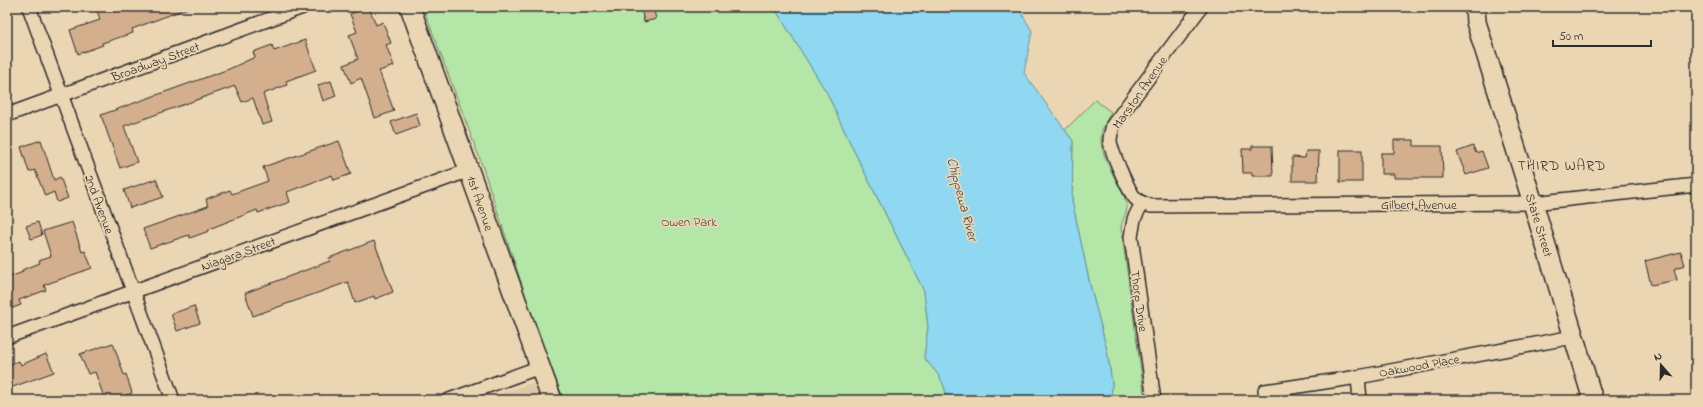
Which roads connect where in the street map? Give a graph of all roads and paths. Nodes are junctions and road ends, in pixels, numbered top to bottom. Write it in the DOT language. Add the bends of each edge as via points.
graph roads {
  1 [pos="29,7"];
  2 [pos="303,7"];
  3 [pos="410,7"];
  4 [pos="1201,7"];
  5 [pos="1465,7"];
  6 [pos="1475,15"];
  7 [pos="61,95"];
  8 [pos="7,115"];
  9 [pos="470,170"];
  10 [pos="1696,185"];
  11 [pos="1142,203"];
  12 [pos="1533,203"];
  13 [pos="132,292"];
  14 [pos="7,337"];
  15 [pos="1573,337"];
  16 [pos="540,367"];
  17 [pos="1358,377"];
  18 [pos="1265,391"];
  19 [pos="172,400"];
  20 [pos="449,400"];
  21 [pos="552,400"];
  22 [pos="1154,400"];
  23 [pos="1360,400"];
  24 [pos="1593,400"];
  1 -- 7 [label="street, 2nd Avenue"];
  2 -- 7 [label="street, Broadway Street"];
  3 -- 9 [label="street, 1st Avenue"];
  4 -- 11 [label="street, Marston Avenue" via="1113,125 1110,140 1112,150 1134,197"];
  5 -- 6 [label="street, State Street"];
  6 -- 12 [label="street, State Street"];
  7 -- 8 [label="street, Broadway Street"];
  7 -- 13 [label="street, 2nd Avenue"];
  9 -- 13 [label="street, Niagara Street"];
  9 -- 16 [label="street, 1st Avenue"];
  10 -- 12 [label="street, Gilbert Avenue"];
  11 -- 12 [label="street, Gilbert Avenue" via="1151,206"];
  11 -- 22 [label="street, Thorp Drive" via="1131,228 1131,237"];
  12 -- 15 [label="street, State Street"];
  13 -- 14 [label="street, Niagara Street"];
  13 -- 19 [label="street, 2nd Avenue"];
  15 -- 17 [label="street, Oakwood Place"];
  15 -- 24 [label="street, State Street"];
  16 -- 20 [label="street"];
  16 -- 21 [label="street, 1st Avenue"];
  17 -- 18 [label="street, Oakwood Place"];
  17 -- 23 [label="street"];
}
